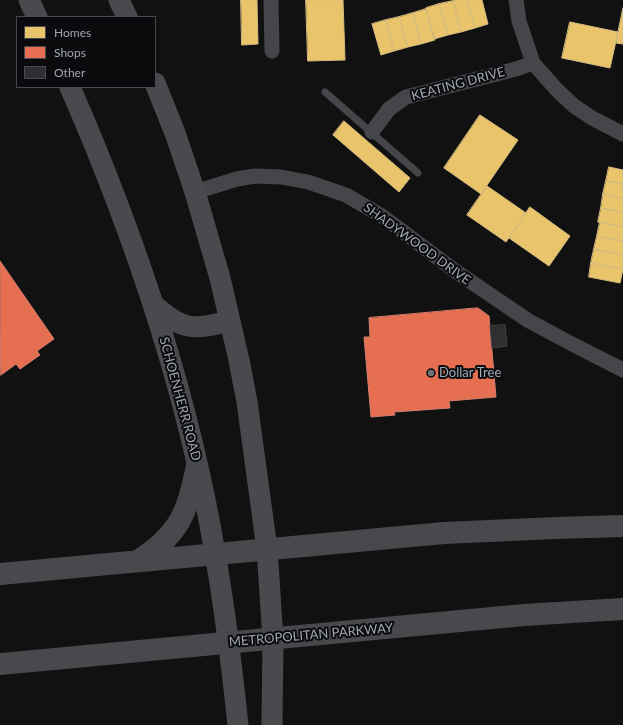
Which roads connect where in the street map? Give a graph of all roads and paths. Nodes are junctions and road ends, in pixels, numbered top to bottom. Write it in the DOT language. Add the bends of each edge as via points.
graph roads {
  1 [pos="29,0"];
  2 [pos="119,0"];
  3 [pos="271,0"];
  4 [pos="516,0"];
  5 [pos="37,16"];
  6 [pos="127,16"];
  7 [pos="272,51"];
  8 [pos="533,63"];
  9 [pos="156,86"];
  10 [pos="70,88"];
  11 [pos="325,92"];
  12 [pos="372,132"];
  13 [pos="623,134"];
  14 [pos="418,173"];
  15 [pos="195,192"];
  16 [pos="153,304"];
  17 [pos="230,321"];
  18 [pos="623,370"];
  19 [pos="197,466"];
  20 [pos="623,526"];
  21 [pos="267,549"];
  22 [pos="215,554"];
  23 [pos="138,561"];
  24 [pos="0,574"];
  25 [pos="623,609"];
  26 [pos="273,639"];
  27 [pos="229,643"];
  28 [pos="0,664"];
  29 [pos="238,725"];
  30 [pos="272,725"];
  1 -- 5 [label="main road"];
  2 -- 6 [label="main road"];
  3 -- 7 [label="street"];
  4 -- 8 [label="street" via="519,21"];
  8 -- 12 [label="street, KEATING DRIVE" via="406,98 389,109"];
  8 -- 13 [label="street" via="574,106"];
  9 -- 15 [label="main road"];
  10 -- 16 [label="main road, SCHOENHERR ROAD" via="112,187"];
  11 -- 12 [label="lane"];
  12 -- 14 [label="lane"];
  15 -- 17 [label="main road"];
  15 -- 18 [label="street, SHADYWOOD DRIVE" via="255,176 282,177 308,182 346,195 382,216 523,317"];
  16 -- 17 [label="main road" via="167,316 189,326 201,327"];
  16 -- 19 [label="main road, SCHOENHERR ROAD" via="179,392"];
  17 -- 21 [label="main road" via="247,402"];
  19 -- 22 [label="main road, SCHOENHERR ROAD"];
  19 -- 23 [label="main road" via="184,514 167,538"];
  20 -- 21 [label="main road" via="444,533"];
  21 -- 22 [label="main road"];
  21 -- 26 [label="main road"];
  22 -- 23 [label="main road"];
  22 -- 27 [label="main road, SCHOENHERR ROAD"];
  23 -- 24 [label="main road"];
  25 -- 26 [label="main road, METROPOLITAN PARKWAY"];
  26 -- 27 [label="main road, METROPOLITAN PARKWAY"];
  26 -- 30 [label="main road"];
  27 -- 28 [label="main road, METROPOLITAN PARKWAY"];
  27 -- 29 [label="main road, SCHOENHERR ROAD"];
}
